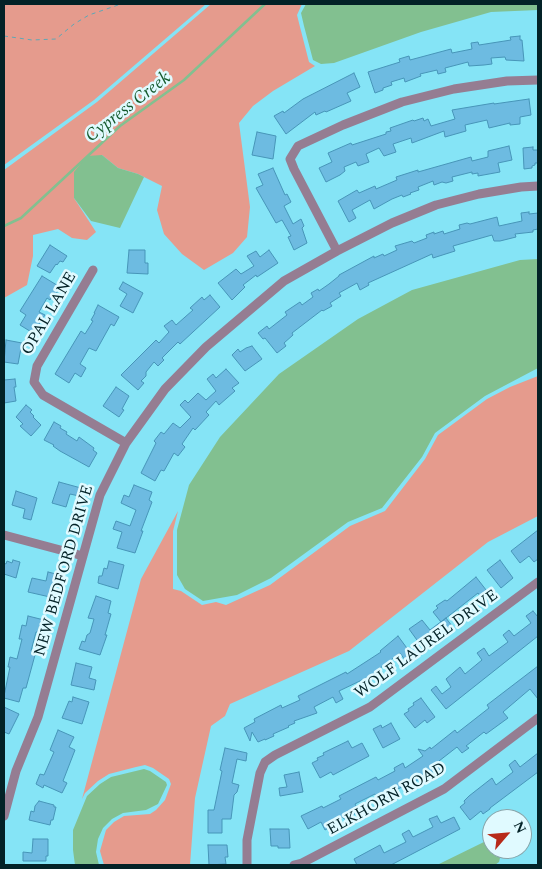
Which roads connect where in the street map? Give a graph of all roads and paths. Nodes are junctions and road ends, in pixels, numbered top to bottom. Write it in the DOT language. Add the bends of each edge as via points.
graph roads {
  1 [pos="121,4"];
  2 [pos="4,36"];
  3 [pos="538,80"];
  4 [pos="538,186"];
  5 [pos="337,251"];
  6 [pos="93,270"];
  7 [pos="126,443"];
  8 [pos="4,535"];
  9 [pos="83,556"];
  10 [pos="538,582"];
  11 [pos="538,718"];
  12 [pos="4,816"];
  13 [pos="247,865"];
  14 [pos="294,865"];
  1 -- 2 [label="path" via="89,15 56,39"];
  3 -- 5 [label="street" via="454,89 402,102 342,124 298,146 290,159"];
  4 -- 5 [label="street, NEW BEDFORD DRIVE" via="478,194 436,205"];
  5 -- 7 [label="street, NEW BEDFORD DRIVE" via="284,281 206,347 165,389"];
  6 -- 7 [label="street, OPAL LANE" via="37,366 34,382 43,395"];
  7 -- 9 [label="street, NEW BEDFORD DRIVE" via="100,495"];
  8 -- 9 [label="street"];
  9 -- 12 [label="street, NEW BEDFORD DRIVE" via="38,718 16,771"];
  10 -- 13 [label="street, WOLF LAUREL DRIVE" via="370,708 265,762 247,840"];
  11 -- 14 [label="street, ELKHORN ROAD" via="444,789"];
}
